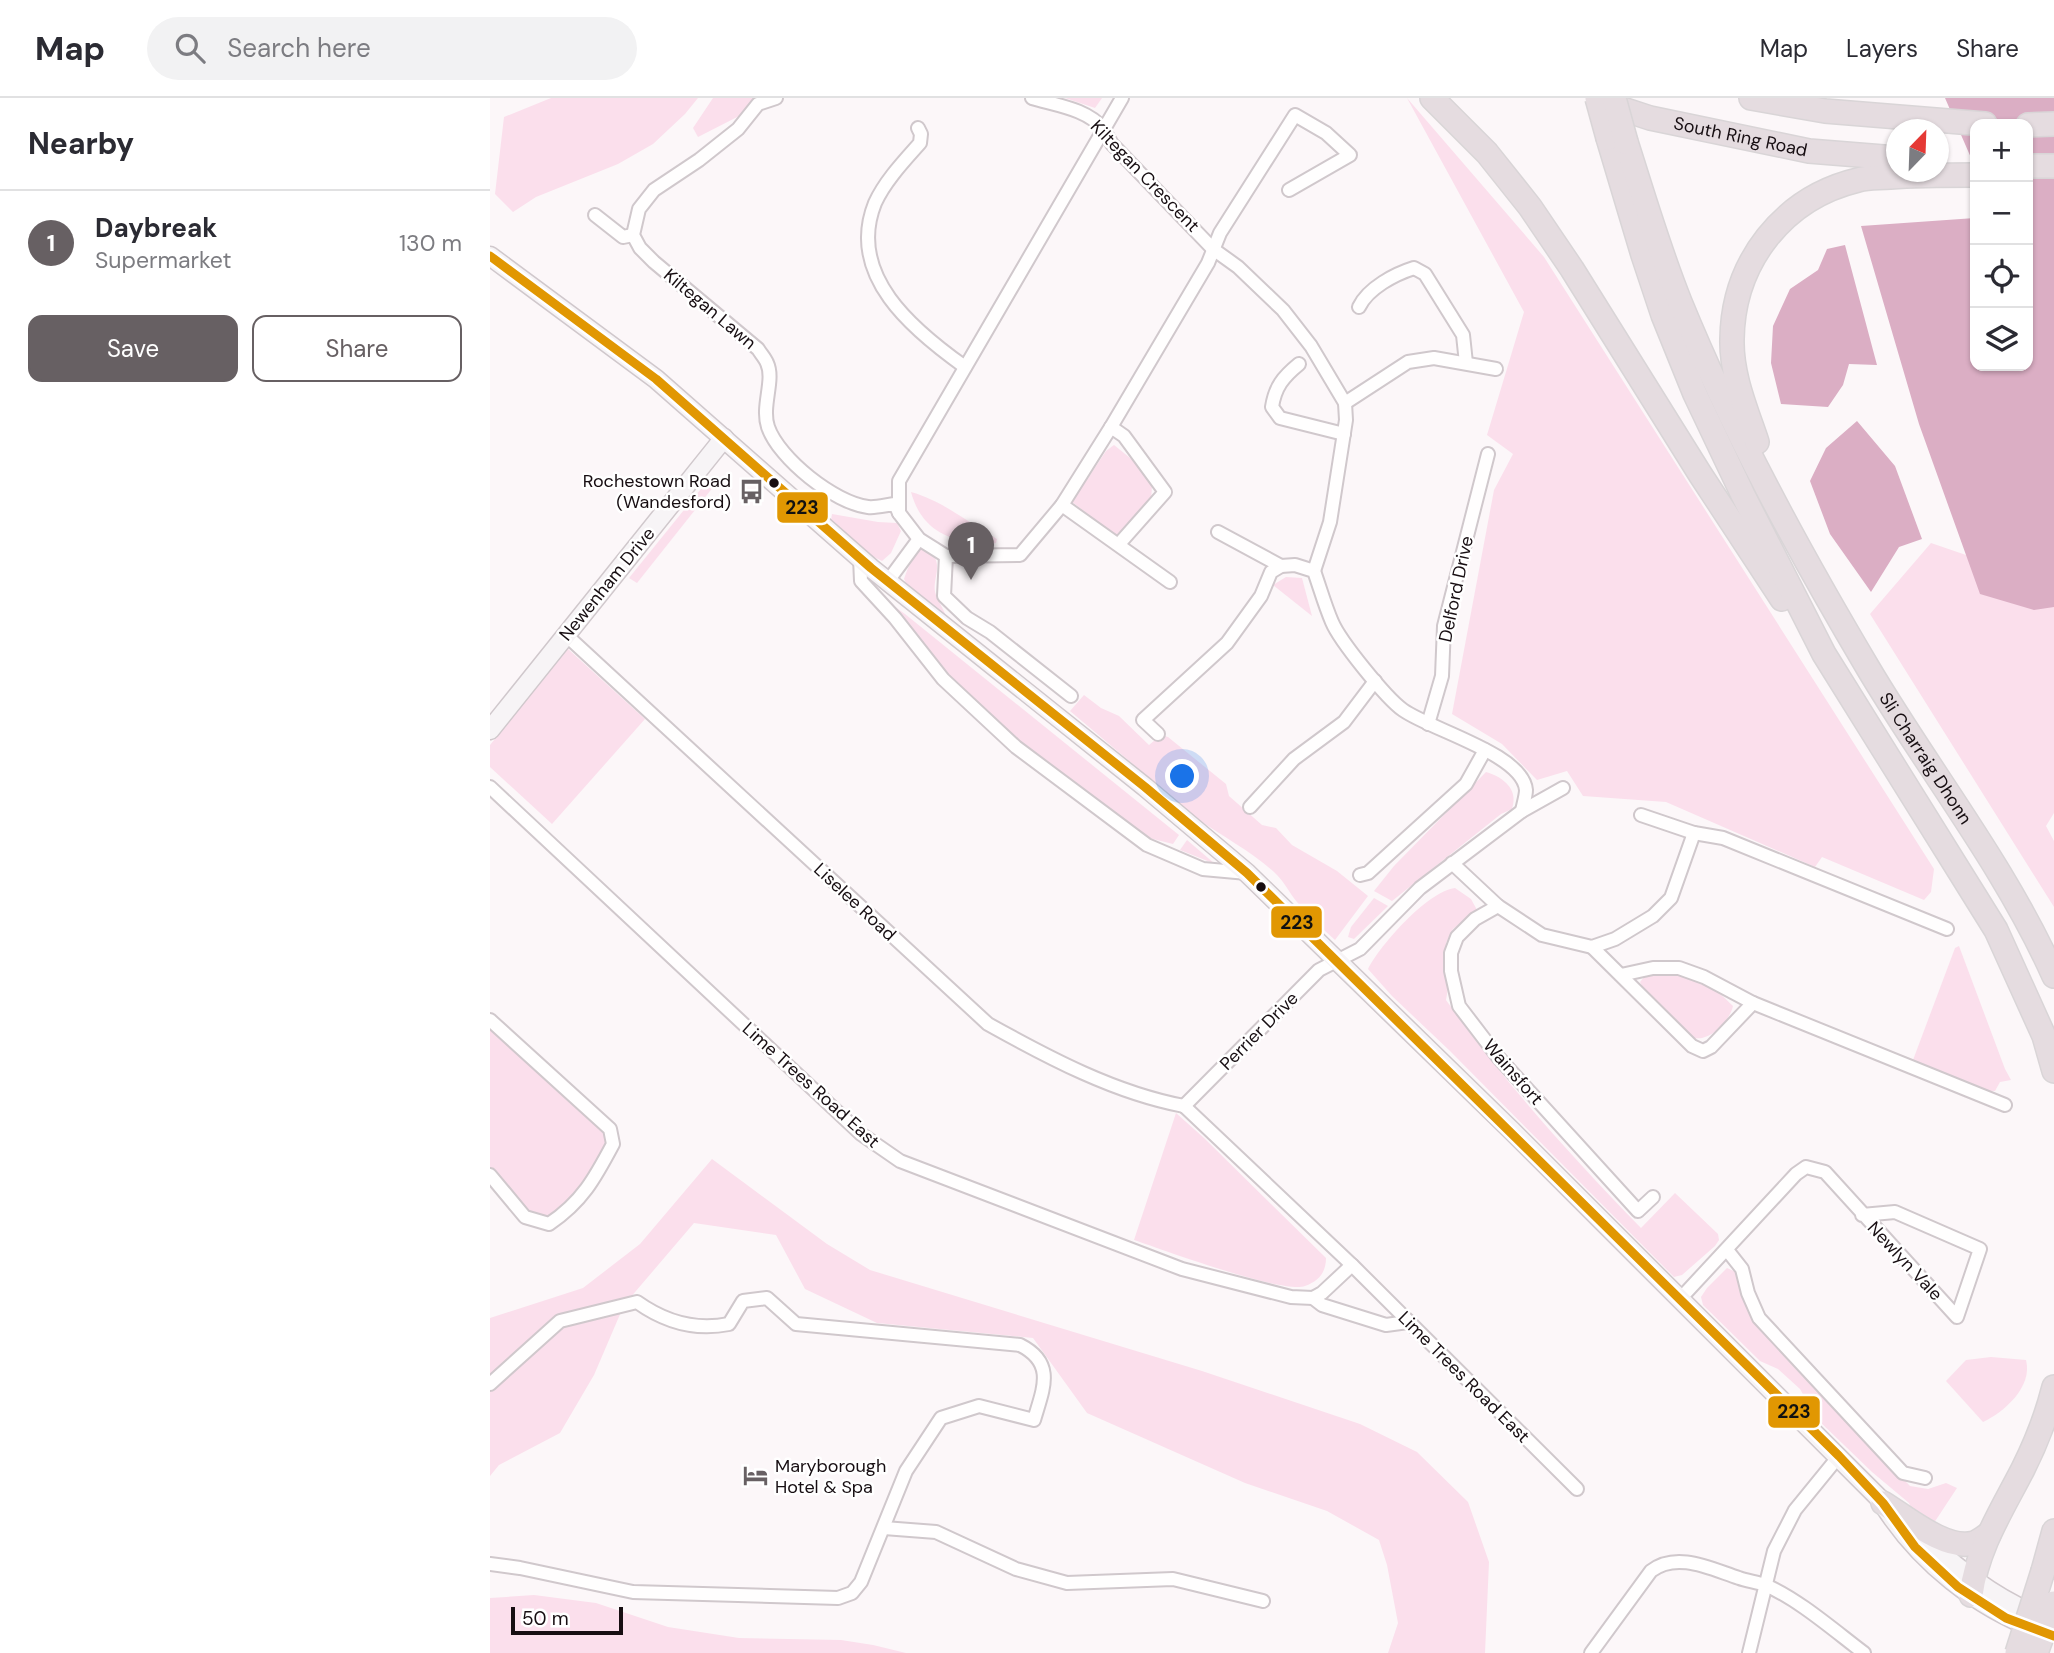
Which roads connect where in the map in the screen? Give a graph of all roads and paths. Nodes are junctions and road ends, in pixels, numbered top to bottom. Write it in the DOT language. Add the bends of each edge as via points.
graph roads {
  1 [pos="776,98"];
  2 [pos="1032,98"];
  3 [pos="1122,98"];
  4 [pos="1432,98"];
  5 [pos="1587,98"];
  6 [pos="1597,98"];
  7 [pos="1614,98"];
  8 [pos="1751,98"];
  9 [pos="1970,123"];
  10 [pos="2054,124"];
  11 [pos="2033,125"];
  12 [pos="918,128"];
  13 [pos="1103,129"];
  14 [pos="1617,140"];
  15 [pos="1886,157"];
  16 [pos="1949,163"];
  17 [pos="1970,166"];
  18 [pos="2033,166"];
  19 [pos="2054,166"];
  20 [pos="1970,168"];
  21 [pos="1289,190"];
  22 [pos="595,215"];
  23 [pos="633,234"];
  24 [pos="1213,249"];
  25 [pos="490,256"];
  26 [pos="1359,307"];
  27 [pos="1466,363"];
  28 [pos="1299,364"];
  29 [pos="965,368"];
  30 [pos="1496,369"];
  31 [pos="1345,403"];
  32 [pos="1111,427"];
  33 [pos="1344,434"];
  34 [pos="724,438"];
  35 [pos="1488,454"];
  36 [pos="1062,505"];
  37 [pos="899,513"];
  38 [pos="1219,532"];
  39 [pos="919,539"];
  40 [pos="1795,540"];
  41 [pos="1119,544"];
  42 [pos="946,556"];
  43 [pos="860,558"];
  44 [pos="1281,566"];
  45 [pos="1314,571"];
  46 [pos="888,581"];
  47 [pos="1170,582"];
  48 [pos="566,635"];
  49 [pos="1824,654"];
  50 [pos="1376,681"];
  51 [pos="1071,696"];
  52 [pos="1428,724"];
  53 [pos="490,730"];
  54 [pos="1158,734"];
  55 [pos="1485,750"];
  56 [pos="490,787"];
  57 [pos="1563,788"];
  58 [pos="1250,807"];
  59 [pos="1522,811"];
  60 [pos="1641,815"];
  61 [pos="1694,833"];
  62 [pos="1452,863"];
  63 [pos="1247,873"];
  64 [pos="1360,875"];
  65 [pos="1498,906"];
  66 [pos="1947,929"];
  67 [pos="1592,947"];
  68 [pos="1337,960"];
  69 [pos="1621,975"];
  70 [pos="2054,976"];
  71 [pos="1753,1003"];
  72 [pos="490,1020"];
  73 [pos="2054,1072"];
  74 [pos="2005,1105"];
  75 [pos="1184,1106"];
  76 [pos="490,1175"];
  77 [pos="1653,1197"];
  78 [pos="1862,1215"];
  79 [pos="1727,1250"];
  80 [pos="1352,1265"];
  81 [pos="1313,1298"];
  82 [pos="1679,1298"];
  83 [pos="1408,1322"];
  84 [pos="490,1384"];
  85 [pos="2054,1387"];
  86 [pos="1839,1456"];
  87 [pos="1925,1478"];
  88 [pos="1577,1489"];
  89 [pos="1883,1503"];
  90 [pos="884,1528"];
  91 [pos="2054,1531"];
  92 [pos="1989,1535"];
  93 [pos="490,1564"];
  94 [pos="1764,1585"];
  95 [pos="1972,1587"];
  96 [pos="1263,1601"];
  97 [pos="2054,1603"];
  98 [pos="2054,1622"];
  99 [pos="2054,1636"];
  100 [pos="1591,1653"];
  101 [pos="1749,1653"];
  102 [pos="1864,1653"];
  103 [pos="2017,1653"];
  104 [pos="2036,1653"];
  1 -- 23 [label="street" via="758,104 738,128 654,190 639,209"];
  2 -- 13 [label="street, Kiltegan Crescent" via="1083,114"];
  3 -- 13 [label="street"];
  4 -- 49 [label="highway" via="1487,153 1531,207 1760,569"];
  5 -- 15 [label="highway, South Ring Road" via="1650,118 1809,150"];
  6 -- 14 [label="highway, bridge"];
  7 -- 14 [label="highway, bridge"];
  8 -- 9 [label="highway" via="1825,111"];
  10 -- 11 [label="highway"];
  12 -- 29 [label="street" via="920,142 876,202 869,223 868,252 904,319"];
  13 -- 24 [label="street, Kiltegan Crescent" via="1112,144"];
  13 -- 29 [label="street"];
  14 -- 40 [label="highway" via="1680,302 1744,444"];
  14 -- 49 [label="highway" via="1643,255 1663,316 1695,394"];
  16 -- 17 [label="highway"];
  18 -- 19 [label="highway"];
  20 -- 40 [label="highway" via="1859,179 1815,195 1780,222 1753,254 1738,295 1732,339 1738,389"];
  21 -- 24 [label="street" via="1350,155 1326,133 1295,115"];
  22 -- 23 [label="street" via="623,237"];
  23 -- 37 [label="street, Kiltegan Lawn" via="654,262 758,349 768,365 768,427 807,476 854,503 870,508 895,504"];
  24 -- 31 [label="street" via="1283,310 1311,345"];
  24 -- 32 [label="street"];
  25 -- 34 [label="main road" via="656,379"];
  26 -- 27 [label="street" via="1364,297 1400,272 1414,268 1425,274 1463,335"];
  27 -- 30 [label="street"];
  27 -- 31 [label="street" via="1434,358 1408,362"];
  28 -- 33 [label="street" via="1284,376 1272,407 1280,418"];
  29 -- 37 [label="street" via="899,481"];
  31 -- 33 [label="street"];
  32 -- 36 [label="street"];
  32 -- 41 [label="street" via="1124,436 1165,492"];
  33 -- 45 [label="street" via="1330,522"];
  34 -- 43 [label="main road"];
  34 -- 48 [label="main road, Newenham Drive"];
  35 -- 52 [label="street, Delford Drive" via="1444,626 1441,676"];
  36 -- 41 [label="street"];
  36 -- 42 [label="street" via="1020,555"];
  37 -- 39 [label="street"];
  38 -- 44 [label="street"];
  39 -- 42 [label="street"];
  39 -- 46 [label="street"];
  40 -- 70 [label="highway, Sli Charraig Dhonn" via="1869,670 2024,914"];
  41 -- 47 [label="street"];
  42 -- 51 [label="street" via="944,596"];
  43 -- 46 [label="main road"];
  43 -- 63 [label="street" via="861,581 943,680 1017,747 1147,845 1203,869"];
  44 -- 45 [label="street"];
  44 -- 54 [label="street" via="1271,572 1261,596 1227,643 1143,720"];
  45 -- 50 [label="street" via="1332,624"];
  46 -- 63 [label="main road"];
  48 -- 53 [label="main road, Newenham Drive"];
  48 -- 75 [label="street, Liselee Road" via="988,1024 1040,1053 1124,1089"];
  49 -- 73 [label="highway, Sli Charraig Dhonn" via="1996,930 2044,1036"];
  50 -- 52 [label="street" via="1401,710"];
  50 -- 58 [label="street" via="1344,722 1294,759"];
  52 -- 55 [label="street"];
  55 -- 59 [label="street" via="1515,767 1526,789"];
  55 -- 64 [label="street" via="1466,784 1368,873"];
  56 -- 81 [label="street, Lime Trees Road East" via="878,1148 900,1161 1182,1269 1291,1297"];
  57 -- 59 [label="street, Perrier Drive"];
  59 -- 62 [label="street, Perrier Drive"];
  60 -- 61 [label="street"];
  61 -- 66 [label="street" via="1723,838"];
  61 -- 67 [label="street" via="1671,898 1653,916"];
  62 -- 65 [label="street"];
  62 -- 68 [label="street, Perrier Drive" via="1420,888 1360,949"];
  63 -- 68 [label="main road"];
  65 -- 67 [label="street" via="1542,935"];
  65 -- 77 [label="street, Wainsfort" via="1475,919 1457,937 1451,971 1460,1006 1498,1058 1638,1211"];
  67 -- 69 [label="street"];
  68 -- 75 [label="street, Perrier Drive" via="1319,970"];
  68 -- 82 [label="main road"];
  69 -- 71 [label="street" via="1679,968"];
  69 -- 71 [label="street" via="1692,1046 1703,1051"];
  71 -- 74 [label="street"];
  72 -- 76 [label="street" via="610,1129 613,1144 592,1184 549,1224 525,1217"];
  75 -- 80 [label="street, Lime Trees Road East"];
  78 -- 78 [label="street, Newlyn Vale" via="1891,1245 1957,1317 1980,1249 1895,1212"];
  78 -- 79 [label="street, Newlyn Vale" via="1825,1172 1806,1167"];
  79 -- 82 [label="street, Newlyn Vale"];
  79 -- 87 [label="street" via="1742,1269 1759,1318 1903,1473"];
  80 -- 81 [label="street"];
  80 -- 83 [label="street, Lime Trees Road East"];
  81 -- 83 [label="street, Lime Trees Road East" via="1322,1306 1386,1325"];
  82 -- 86 [label="main road"];
  83 -- 88 [label="street, Lime Trees Road East"];
  84 -- 90 [label="street" via="560,1321 637,1302 666,1320 710,1328 729,1324 743,1301 767,1298 796,1324 1020,1345 1033,1351 1042,1363 1044,1377 1034,1420 979,1406 941,1418 906,1471"];
  85 -- 92 [label="highway" via="2024,1466"];
  86 -- 89 [label="main road"];
  86 -- 94 [label="street" via="1795,1510 1774,1551"];
  89 -- 92 [label="highway" via="1949,1542 1973,1543"];
  89 -- 95 [label="main road" via="1915,1547 1958,1587"];
  90 -- 93 [label="street" via="861,1582 852,1593 838,1598 633,1592"];
  90 -- 96 [label="street" via="936,1532 1016,1569 1067,1583 1173,1578"];
  91 -- 103 [label="highway, bridge"];
  92 -- 95 [label="highway"];
  94 -- 100 [label="street" via="1699,1565 1662,1563 1651,1571"];
  94 -- 101 [label="street"];
  94 -- 102 [label="street"];
  95 -- 98 [label="main road"];
  95 -- 99 [label="main road" via="2006,1618"];
  97 -- 104 [label="highway, bridge"];
}
